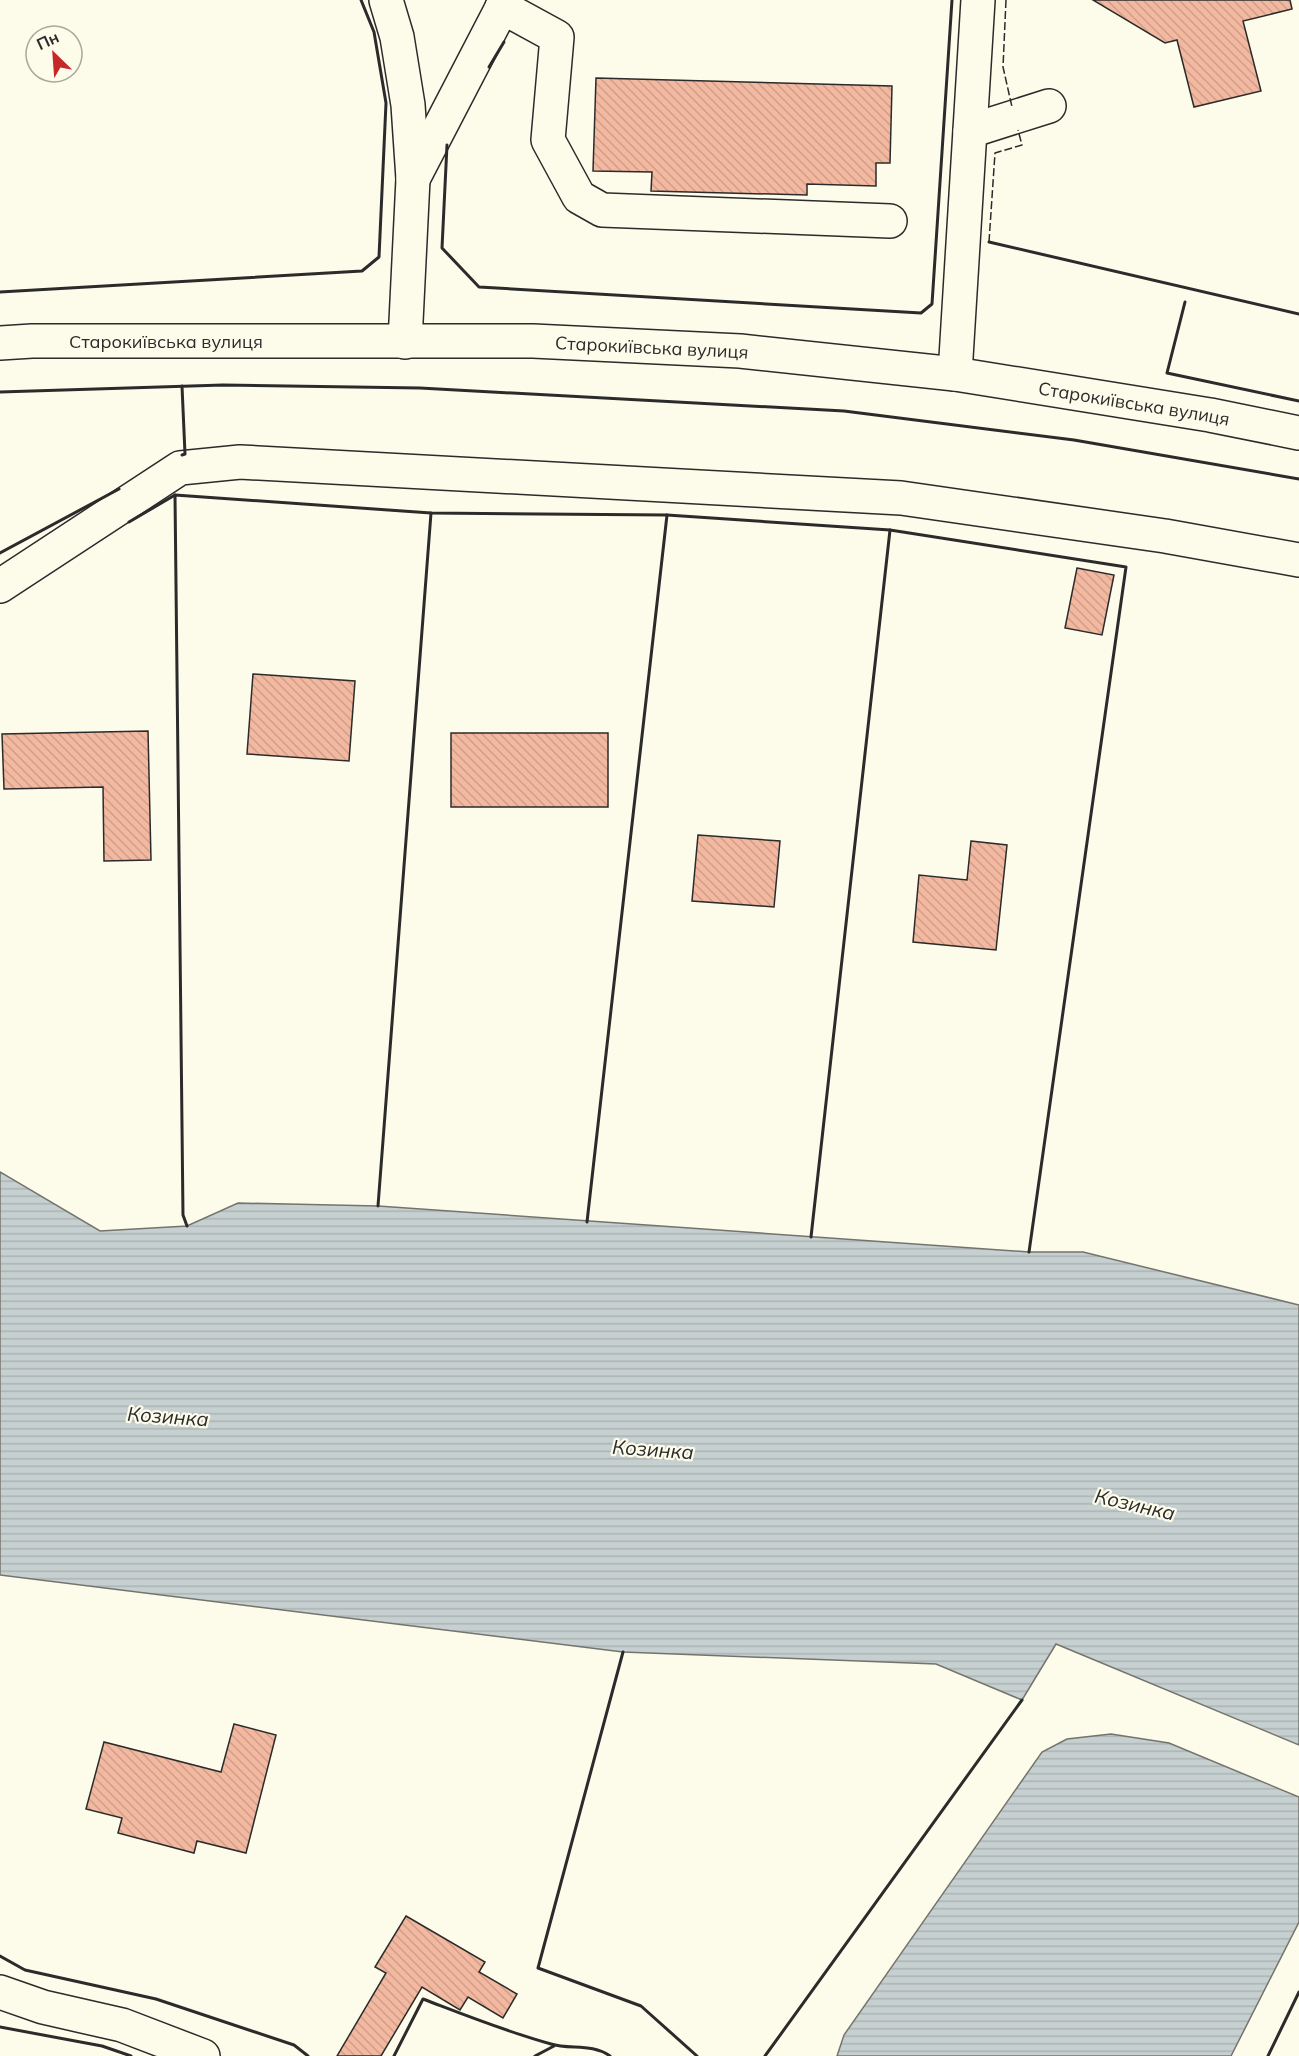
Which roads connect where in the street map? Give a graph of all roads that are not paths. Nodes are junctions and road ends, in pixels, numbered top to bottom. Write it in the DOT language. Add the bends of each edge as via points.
graph roads {
  1 [pos="386,0"];
  2 [pos="978,0"];
  3 [pos="504,4"];
  4 [pos="1049,106"];
  5 [pos="970,131"];
  6 [pos="413,179"];
  7 [pos="890,221"];
  8 [pos="405,342"];
  9 [pos="0,343"];
  10 [pos="955,374"];
  11 [pos="1299,434"];
  12 [pos="1299,560"];
  13 [pos="0,586"];
  14 [pos="0,1992"];
  15 [pos="203,2056"];
  1 -- 6 [label="street" via="397,37 408,105"];
  2 -- 5 [label="street"];
  3 -- 6 [label="street"];
  3 -- 7 [label="street" via="557,37 548,140 579,197 602,210"];
  4 -- 5 [label="street"];
  5 -- 10 [label="street"];
  6 -- 8 [label="street"];
  8 -- 9 [label="street, Старокиївська вулиця"];
  8 -- 10 [label="street, Старокиївська вулиця" via="533,341 740,351"];
  10 -- 11 [label="street, Старокиївська вулиця" via="1210,415"];
  12 -- 13 [label="street" via="1165,536 901,498 240,462 180,468"];
  14 -- 15 [label="street" via="43,2007 122,2025"];
}
